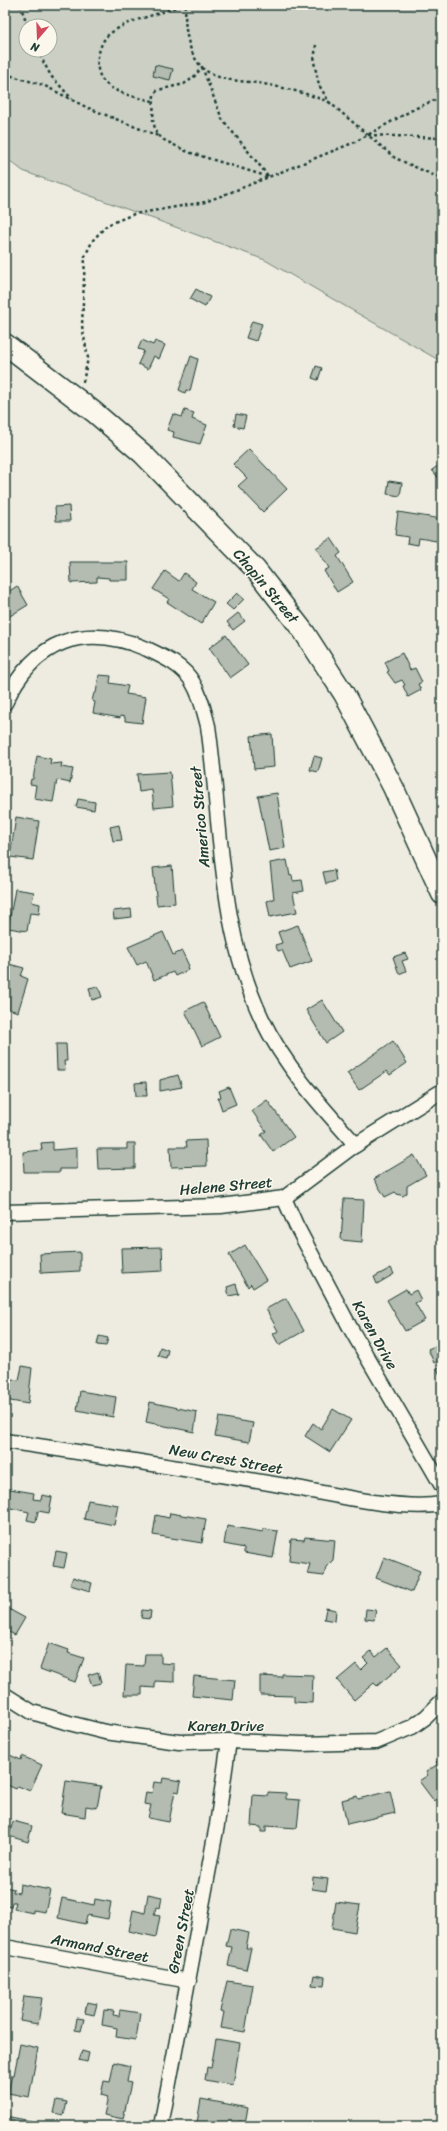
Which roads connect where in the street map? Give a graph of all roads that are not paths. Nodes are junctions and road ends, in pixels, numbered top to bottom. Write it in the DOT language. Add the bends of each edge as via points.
graph roads {
  1 [pos="5,344"];
  2 [pos="5,703"];
  3 [pos="442,894"];
  4 [pos="442,1091"];
  5 [pos="356,1145"];
  6 [pos="284,1198"];
  7 [pos="5,1212"];
  8 [pos="5,1441"];
  9 [pos="442,1486"];
  10 [pos="442,1504"];
  11 [pos="5,1695"];
  12 [pos="442,1701"];
  13 [pos="229,1741"];
  14 [pos="5,1948"];
  15 [pos="189,1981"];
  16 [pos="161,2126"];
  1 -- 3 [label="main road, Chapin Street" via="74,396 144,454 256,570 304,632 344,694 390,780"];
  2 -- 5 [label="street, Americo Street" via="11,690 42,652 76,638 90,636 118,639 150,651 179,667 193,682 202,701 208,726 226,905 250,990 262,1020 298,1079"];
  4 -- 5 [label="street, Helene Street"];
  5 -- 6 [label="street, Helene Street"];
  6 -- 7 [label="street, Helene Street" via="221,1206"];
  6 -- 9 [label="street, Karen Drive" via="352,1331"];
  8 -- 10 [label="street, New Crest Street" via="365,1499 412,1505"];
  11 -- 13 [label="street, Karen Drive" via="32,1712 105,1732 179,1742"];
  12 -- 13 [label="street, Karen Drive" via="412,1727 376,1742 302,1744"];
  13 -- 15 [label="street, Green Street"];
  14 -- 15 [label="street, Armand Street"];
  15 -- 16 [label="street, Green Street"];
}
